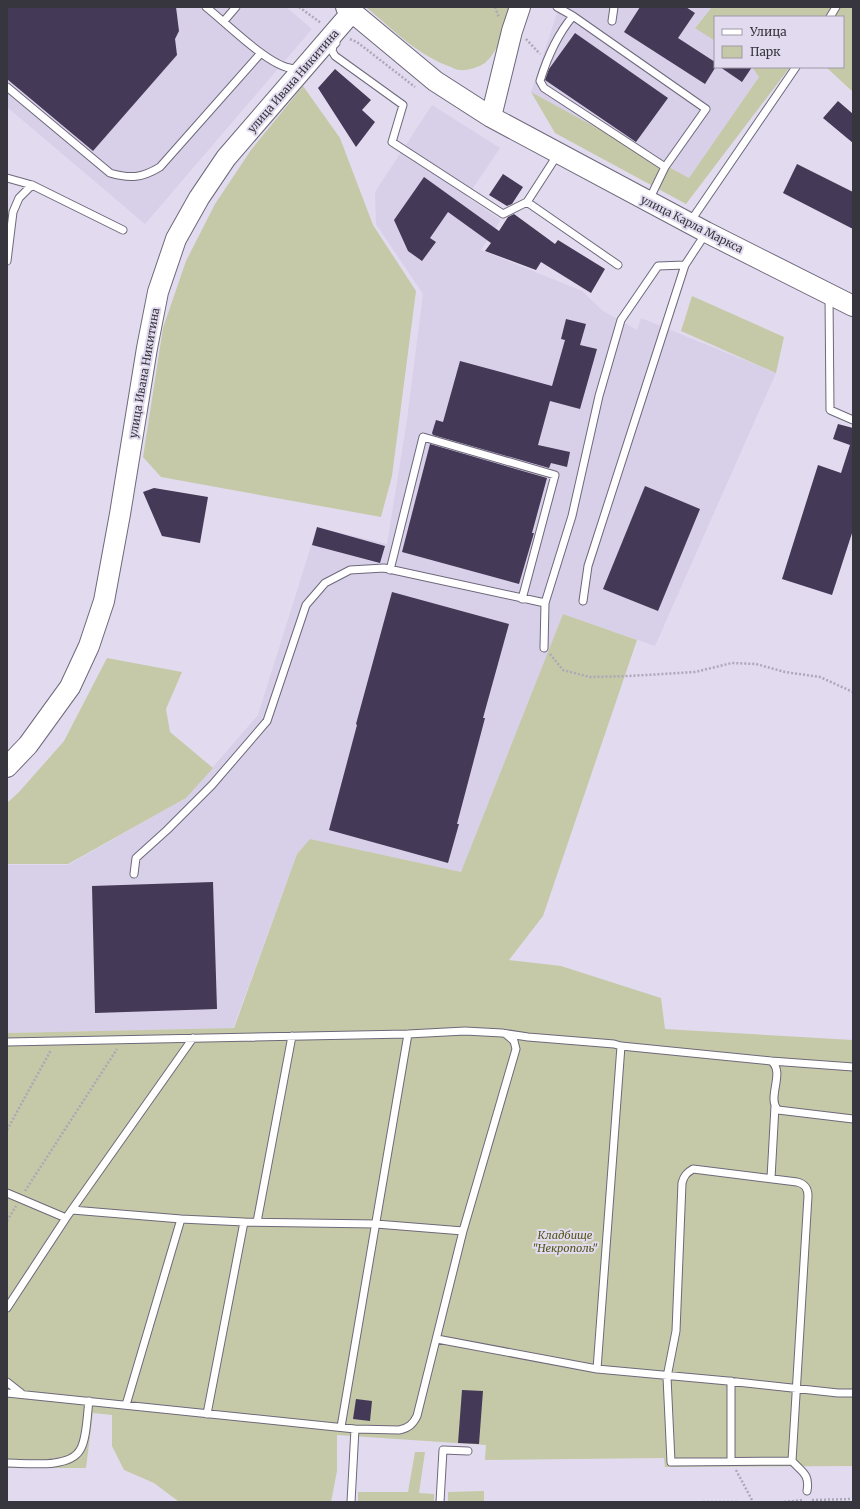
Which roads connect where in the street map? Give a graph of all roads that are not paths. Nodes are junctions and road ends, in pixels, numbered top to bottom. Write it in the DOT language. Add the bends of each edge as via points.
graph roads {
  1 [pos="206,7"];
  2 [pos="236,7"];
  3 [pos="520,7"];
  4 [pos="557,7"];
  5 [pos="614,7"];
  6 [pos="836,7"];
  7 [pos="352,12"];
  8 [pos="573,16"];
  9 [pos="831,16"];
  10 [pos="612,21"];
  11 [pos="224,22"];
  12 [pos="338,34"];
  13 [pos="261,53"];
  14 [pos="304,68"];
  15 [pos="795,68"];
  16 [pos="7,87"];
  17 [pos="490,118"];
  18 [pos="558,154"];
  19 [pos="665,167"];
  20 [pos="7,178"];
  21 [pos="32,185"];
  22 [pos="527,202"];
  23 [pos="648,202"];
  24 [pos="698,228"];
  25 [pos="122,230"];
  26 [pos="7,260"];
  27 [pos="618,265"];
  28 [pos="685,265"];
  29 [pos="829,294"];
  30 [pos="853,306"];
  31 [pos="853,420"];
  32 [pos="390,570"];
  33 [pos="522,599"];
  34 [pos="583,601"];
  35 [pos="545,603"];
  36 [pos="544,648"];
  37 [pos="7,767"];
  38 [pos="134,874"];
  39 [pos="502,1033"];
  40 [pos="408,1034"];
  41 [pos="292,1036"];
  42 [pos="528,1037"];
  43 [pos="193,1038"];
  44 [pos="7,1042"];
  45 [pos="621,1046"];
  46 [pos="516,1049"];
  47 [pos="771,1060"];
  48 [pos="786,1062"];
  49 [pos="853,1067"];
  50 [pos="776,1068"];
  51 [pos="775,1106"];
  52 [pos="784,1112"];
  53 [pos="774,1118"];
  54 [pos="853,1119"];
  55 [pos="771,1178"];
  56 [pos="7,1193"];
  57 [pos="72,1210"];
  58 [pos="66,1218"];
  59 [pos="181,1219"];
  60 [pos="244,1222"];
  61 [pos="257,1222"];
  62 [pos="376,1224"];
  63 [pos="463,1231"];
  64 [pos="7,1308"];
  65 [pos="437,1339"];
  66 [pos="597,1370"];
  67 [pos="667,1377"];
  68 [pos="7,1382"];
  69 [pos="731,1382"];
  70 [pos="797,1388"];
  71 [pos="7,1393"];
  72 [pos="853,1393"];
  73 [pos="23,1394"];
  74 [pos="89,1401"];
  75 [pos="126,1405"];
  76 [pos="207,1414"];
  77 [pos="341,1427"];
  78 [pos="355,1429"];
  79 [pos="468,1451"];
  80 [pos="731,1461"];
  81 [pos="792,1461"];
  82 [pos="7,1463"];
  83 [pos="807,1491"];
  84 [pos="351,1502"];
  85 [pos="440,1502"];
  1 -- 11 [label="lane"];
  2 -- 11 [label="lane"];
  3 -- 17 [label="main road"];
  4 -- 8 [label="lane"];
  5 -- 10 [label="lane"];
  6 -- 9 [label="lane"];
  7 -- 12 [label="main road, улица Ивана Никитина"];
  7 -- 17 [label="main road, улица Карла Маркса" via="411,62"];
  8 -- 19 [label="lane" via="546,60 540,81 544,88"];
  8 -- 19 [label="lane" via="706,109"];
  11 -- 13 [label="lane"];
  12 -- 14 [label="main road, улица Ивана Никитина"];
  12 -- 22 [label="lane" via="332,51 335,56 403,105 392,142 503,214"];
  13 -- 14 [label="lane" via="273,62 289,68"];
  13 -- 16 [label="lane" via="160,167 148,175 136,177 125,178 110,173"];
  14 -- 37 [label="main road, улица Ивана Никитина" via="226,158 176,239 158,292 146,348 104,601 89,646 70,687 28,745"];
  15 -- 24 [label="lane"];
  17 -- 18 [label="main road, улица Карла Маркса"];
  18 -- 22 [label="lane"];
  18 -- 23 [label="main road, улица Карла Маркса"];
  19 -- 23 [label="lane"];
  20 -- 21 [label="lane"];
  21 -- 25 [label="lane"];
  21 -- 26 [label="lane" via="19,198 13,212"];
  22 -- 27 [label="lane"];
  23 -- 24 [label="main road, улица Карла Маркса"];
  24 -- 28 [label="lane"];
  24 -- 29 [label="main road, улица Карла Маркса"];
  28 -- 34 [label="lane" via="588,566"];
  28 -- 35 [label="lane" via="658,266 621,320 599,396 572,516"];
  29 -- 30 [label="main road, улица Карла Маркса"];
  29 -- 31 [label="lane" via="830,410"];
  32 -- 33 [label="lane"];
  32 -- 33 [label="lane" via="423,437 555,475"];
  32 -- 38 [label="lane" via="350,570 325,583 306,605 267,720 212,785 136,858"];
  33 -- 35 [label="lane"];
  35 -- 36 [label="lane"];
  39 -- 40 [label="lane" via="465,1031"];
  39 -- 42 [label="lane"];
  39 -- 46 [label="lane" via="513,1039"];
  40 -- 41 [label="lane"];
  40 -- 62 [label="lane"];
  41 -- 43 [label="lane"];
  41 -- 61 [label="lane"];
  42 -- 45 [label="lane"];
  42 -- 46 [label="lane"];
  43 -- 44 [label="lane"];
  43 -- 57 [label="lane"];
  45 -- 47 [label="lane"];
  45 -- 66 [label="lane"];
  46 -- 63 [label="lane"];
  47 -- 48 [label="lane"];
  47 -- 50 [label="lane"];
  48 -- 49 [label="lane"];
  48 -- 50 [label="lane" via="780,1063"];
  50 -- 51 [label="lane"];
  51 -- 52 [label="lane"];
  51 -- 53 [label="lane"];
  52 -- 53 [label="lane" via="778,1113"];
  52 -- 54 [label="lane"];
  53 -- 55 [label="lane"];
  55 -- 67 [label="lane" via="693,1169 684,1176 676,1331"];
  55 -- 70 [label="lane" via="801,1183 808,1192"];
  56 -- 58 [label="lane"];
  57 -- 58 [label="lane"];
  57 -- 59 [label="lane"];
  58 -- 64 [label="lane"];
  59 -- 60 [label="lane"];
  59 -- 75 [label="lane"];
  60 -- 61 [label="lane"];
  60 -- 76 [label="lane"];
  61 -- 62 [label="lane"];
  62 -- 63 [label="lane"];
  62 -- 77 [label="lane"];
  63 -- 65 [label="lane"];
  65 -- 66 [label="lane"];
  65 -- 78 [label="lane" via="417,1416 411,1426 399,1430"];
  66 -- 67 [label="lane"];
  67 -- 69 [label="lane"];
  67 -- 80 [label="lane" via="671,1462"];
  68 -- 73 [label="lane"];
  69 -- 70 [label="lane"];
  69 -- 80 [label="lane"];
  70 -- 72 [label="lane"];
  70 -- 81 [label="lane"];
  71 -- 73 [label="lane"];
  73 -- 74 [label="lane"];
  74 -- 75 [label="lane"];
  74 -- 82 [label="lane" via="83,1444 71,1459 61,1463"];
  75 -- 76 [label="lane"];
  76 -- 77 [label="lane"];
  77 -- 78 [label="lane"];
  78 -- 84 [label="lane"];
  79 -- 85 [label="lane" via="443,1450"];
  80 -- 81 [label="lane"];
  81 -- 83 [label="lane" via="806,1475 809,1482"];
}
